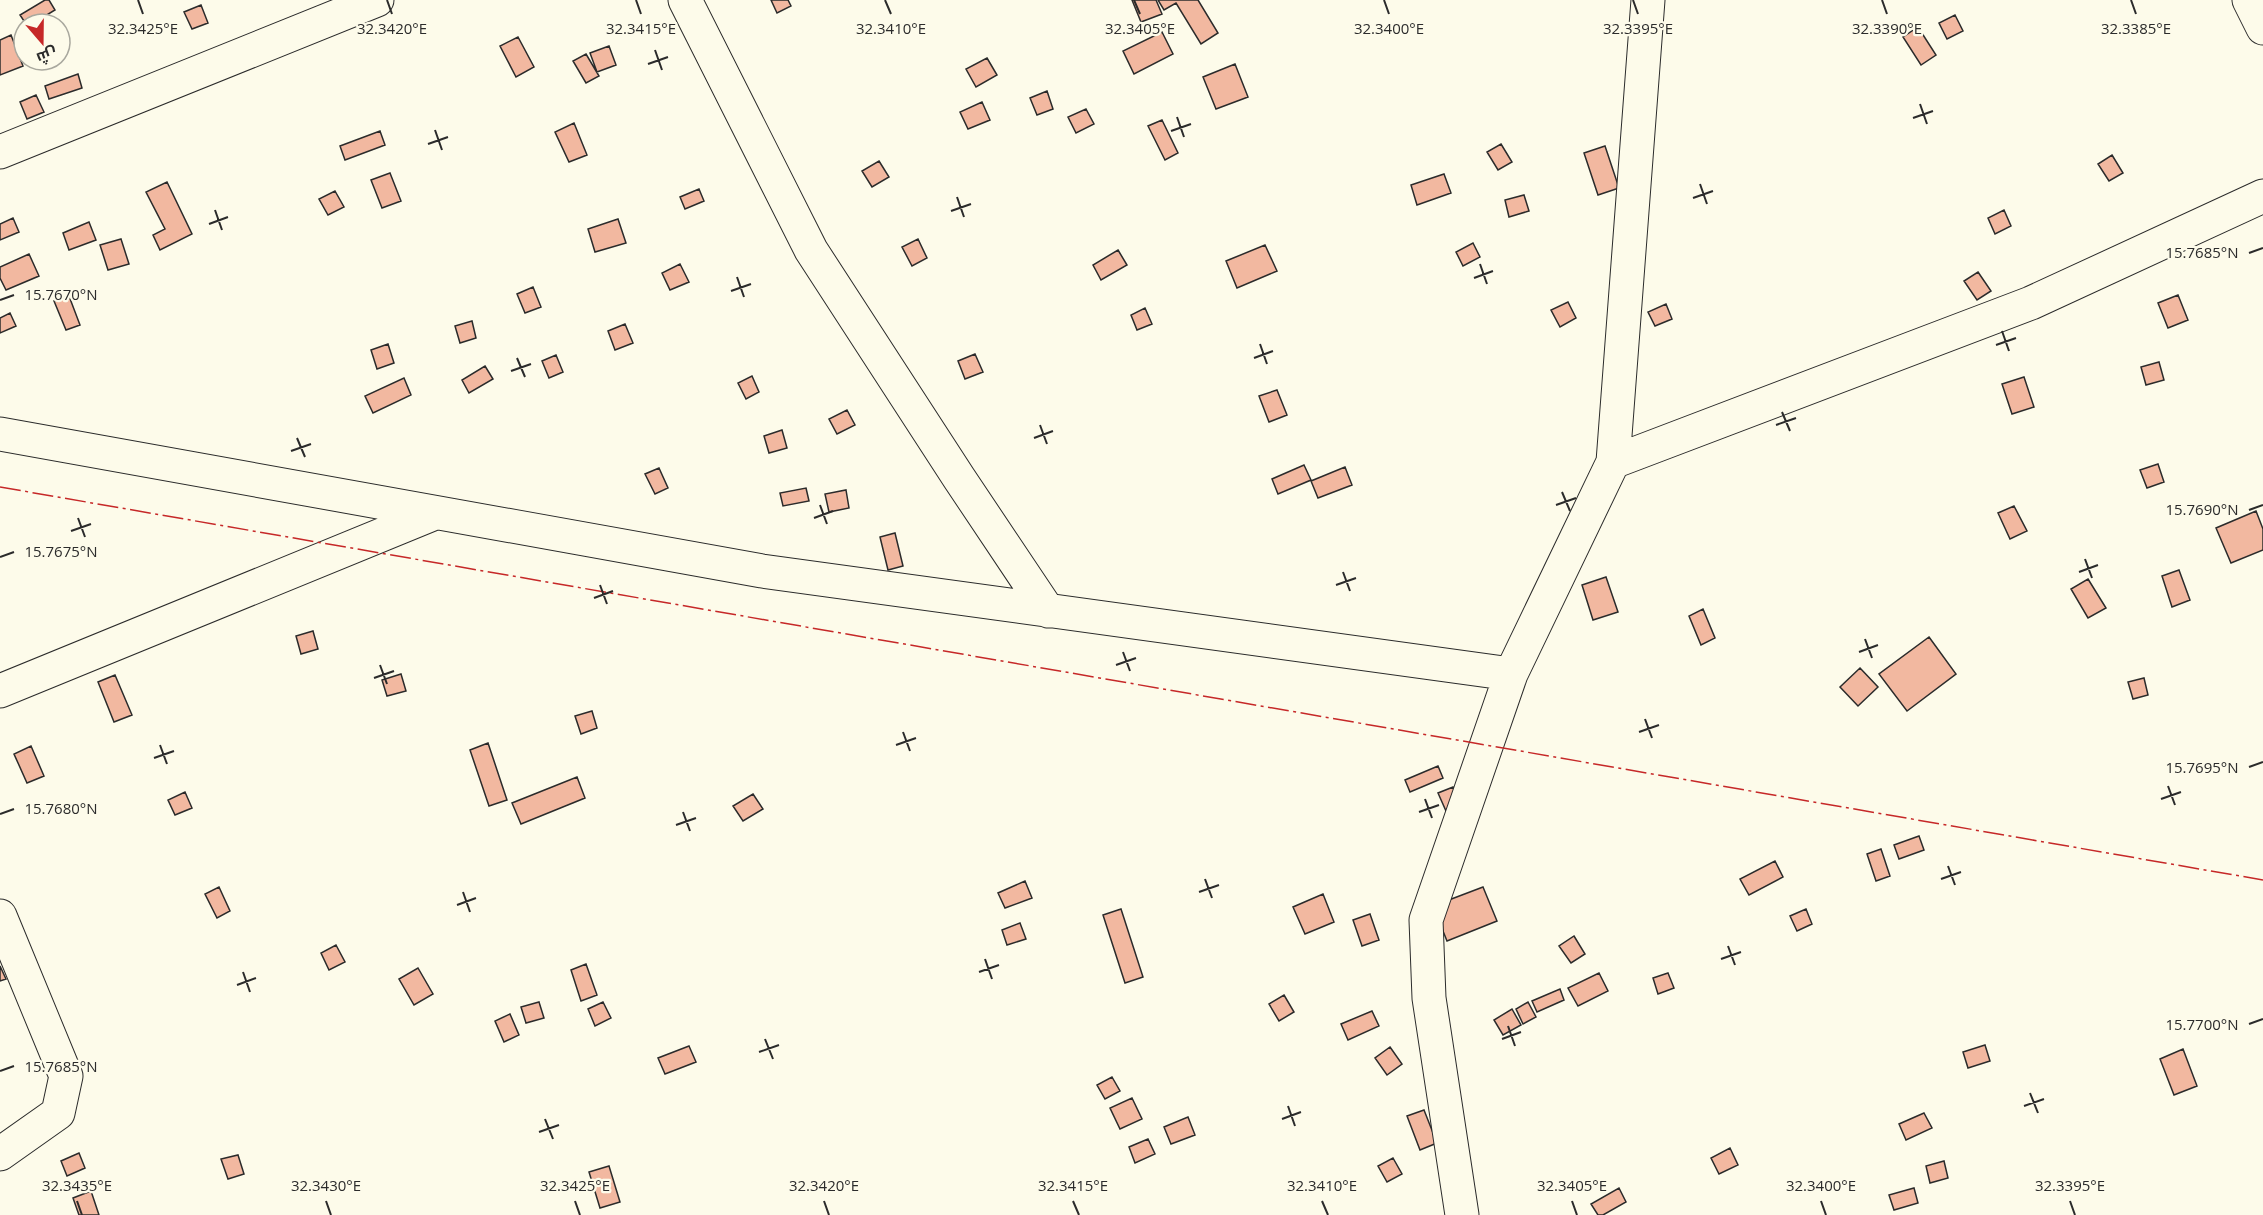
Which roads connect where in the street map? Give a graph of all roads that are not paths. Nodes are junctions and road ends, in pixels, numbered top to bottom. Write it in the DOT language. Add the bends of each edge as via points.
graph roads {
  1 [pos="376,0"];
  2 [pos="685,0"];
  3 [pos="1648,0"];
  4 [pos="2249,0"];
  5 [pos="2263,28"];
  6 [pos="0,152"];
  7 [pos="2263,196"];
  8 [pos="0,434"];
  9 [pos="1613,462"];
  10 [pos="435,513"];
  11 [pos="1048,611"];
  12 [pos="1511,674"];
  13 [pos="0,691"];
  14 [pos="0,916"];
  15 [pos="0,1154"];
  16 [pos="1462,1215"];
  1 -- 6 [label="street"];
  2 -- 11 [label="street" via="812,250"];
  3 -- 9 [label="street"];
  4 -- 5 [label="street"];
  7 -- 9 [label="street" via="2031,303"];
  8 -- 10 [label="street"];
  9 -- 12 [label="street"];
  10 -- 11 [label="street" via="762,572"];
  10 -- 13 [label="street"];
  11 -- 12 [label="street"];
  12 -- 16 [label="street" via="1426,920 1430,998"];
  14 -- 15 [label="street" via="66,1076 58,1113"];
}
